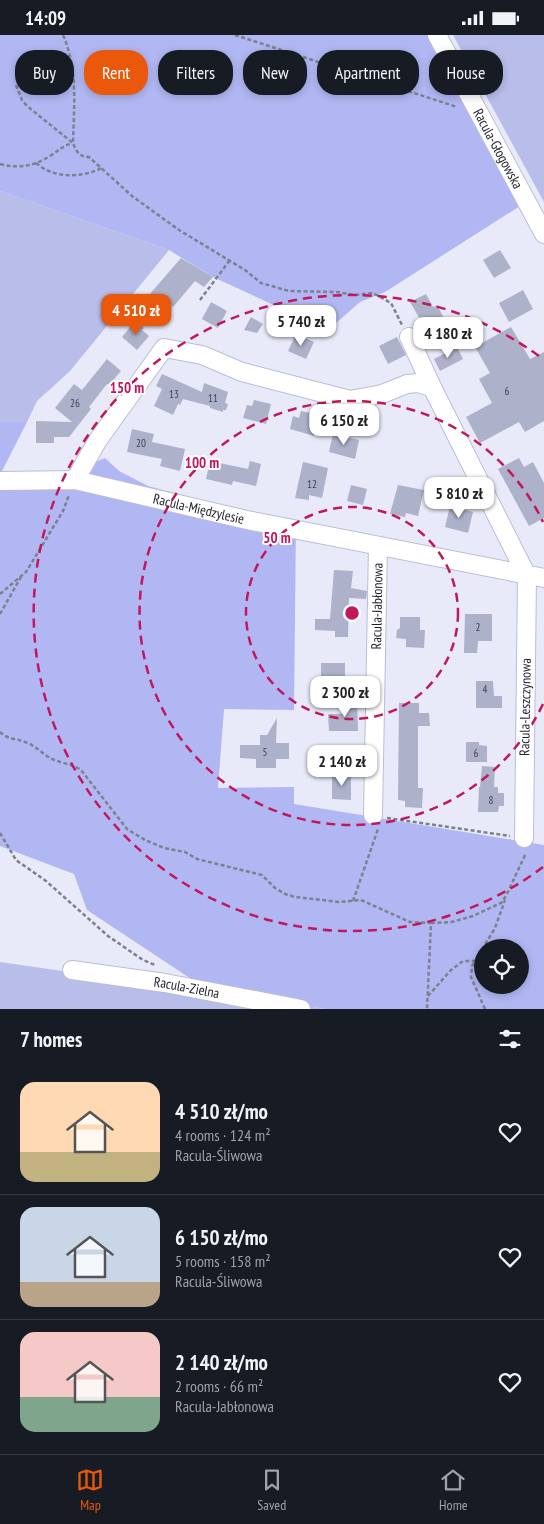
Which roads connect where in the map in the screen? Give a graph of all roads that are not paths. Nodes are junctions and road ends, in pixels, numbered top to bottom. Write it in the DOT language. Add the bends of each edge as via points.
graph roads {
  1 [pos="437,35"];
  2 [pos="544,235"];
  3 [pos="409,337"];
  4 [pos="432,387"];
  5 [pos="74,480"];
  6 [pos="0,481"];
  7 [pos="378,546"];
  8 [pos="536,577"];
  9 [pos="377,816"];
  10 [pos="524,838"];
  11 [pos="72,970"];
  12 [pos="301,1009"];
  1 -- 2 [label="street, Racula-Głogowska"];
  3 -- 4 [label="street"];
  4 -- 5 [label="street" via="407,384 382,394 350,400 242,372 202,355 164,348 98,440"];
  4 -- 8 [label="street"];
  5 -- 6 [label="street, Racula-Międzylesie"];
  5 -- 7 [label="street, Racula-Międzylesie"];
  7 -- 8 [label="street, Racula-Międzylesie"];
  7 -- 9 [label="street, Racula-Jabłonowa"];
  8 -- 10 [label="street, Racula-Leszczynowa"];
  11 -- 12 [label="street, Racula-Zielna" via="166,983"];
}
